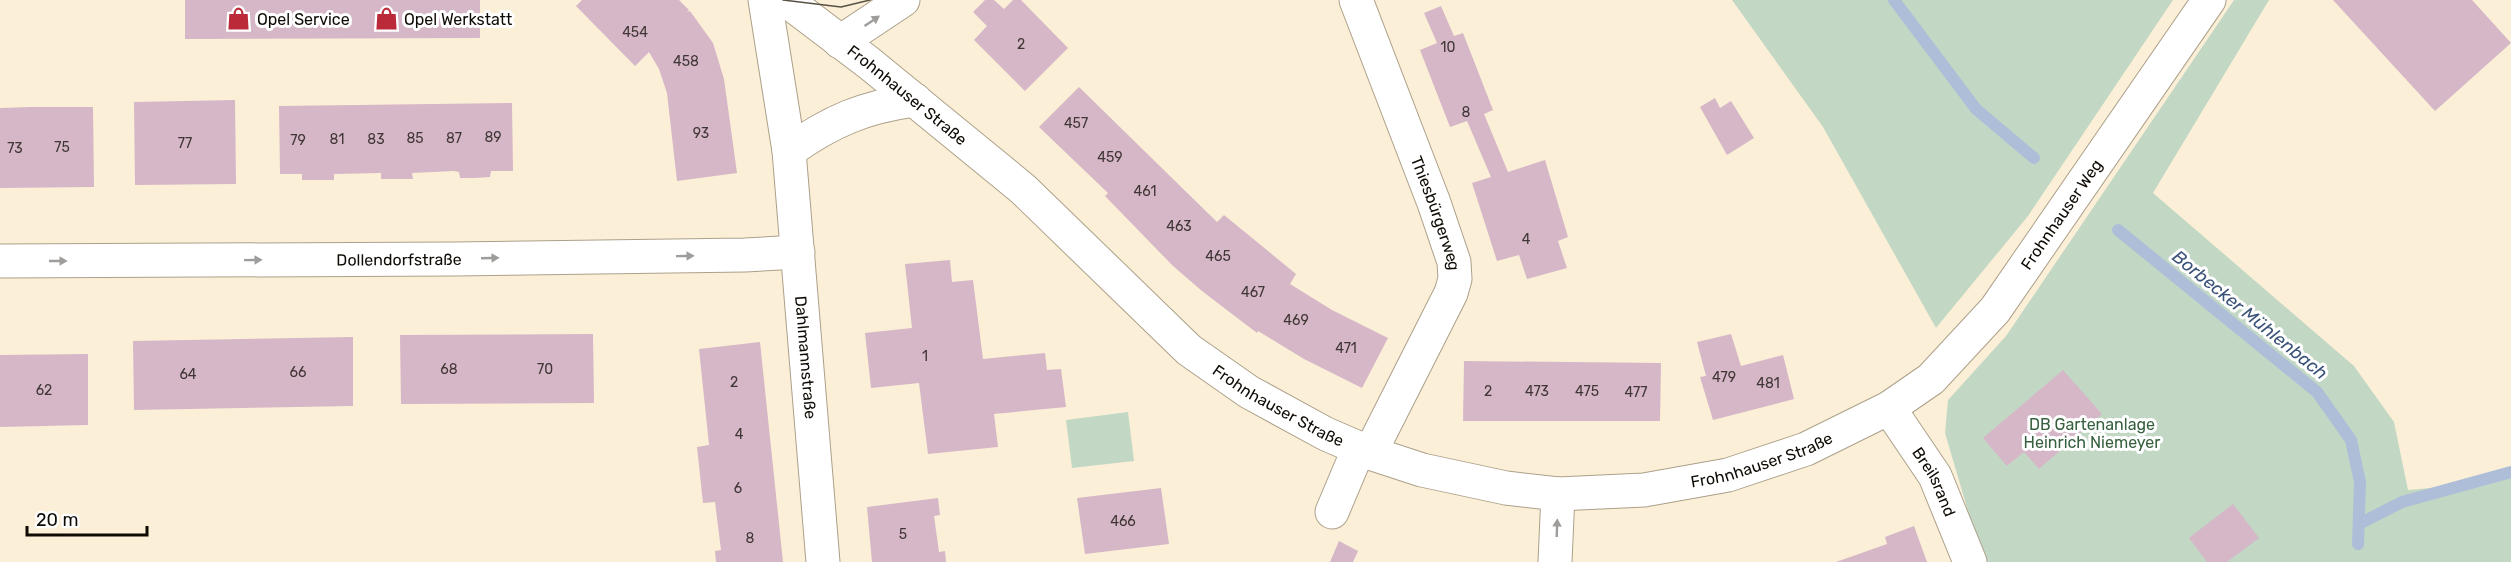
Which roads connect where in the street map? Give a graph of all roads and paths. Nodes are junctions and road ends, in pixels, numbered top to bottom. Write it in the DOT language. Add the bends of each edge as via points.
graph roads {
  1 [pos="765,0"];
  2 [pos="786,0"];
  3 [pos="903,0"];
  4 [pos="1356,0"];
  5 [pos="2209,0"];
  6 [pos="840,42"];
  7 [pos="915,100"];
  8 [pos="789,151"];
  9 [pos="798,252"];
  10 [pos="0,261"];
  11 [pos="1889,408"];
  12 [pos="1365,451"];
  13 [pos="1558,494"];
  14 [pos="1332,512"];
  15 [pos="823,562"];
  16 [pos="1555,562"];
  17 [pos="1970,562"];
  1 -- 8 [label="street, Dahlmannstraße"];
  2 -- 6 [label="street, Frohnhauser Straße"];
  6 -- 3 [label="street, one-way"];
  4 -- 12 [label="street, Thiesbürgerweg" via="1434,203 1454,262 1455,279"];
  5 -- 11 [label="street, Frohnhauser Weg" via="1995,310 1930,379"];
  6 -- 7 [label="street, Frohnhauser Straße"];
  7 -- 8 [label="street" via="879,105 854,114 822,128"];
  7 -- 12 [label="street, Frohnhauser Straße" via="1023,189 1189,350 1249,392"];
  8 -- 9 [label="street, Dahlmannstraße"];
  10 -- 9 [label="street, Dollendorfstraße, one-way"];
  9 -- 15 [label="street, Dahlmannstraße"];
  11 -- 13 [label="street, Frohnhauser Straße" via="1806,448 1728,475 1644,490"];
  11 -- 17 [label="street, Breilsrand" via="1935,476"];
  12 -- 13 [label="street, Frohnhauser Straße" via="1422,470"];
  12 -- 14 [label="street, Thiesbürgerweg"];
  16 -- 13 [label="street, one-way"];
}
